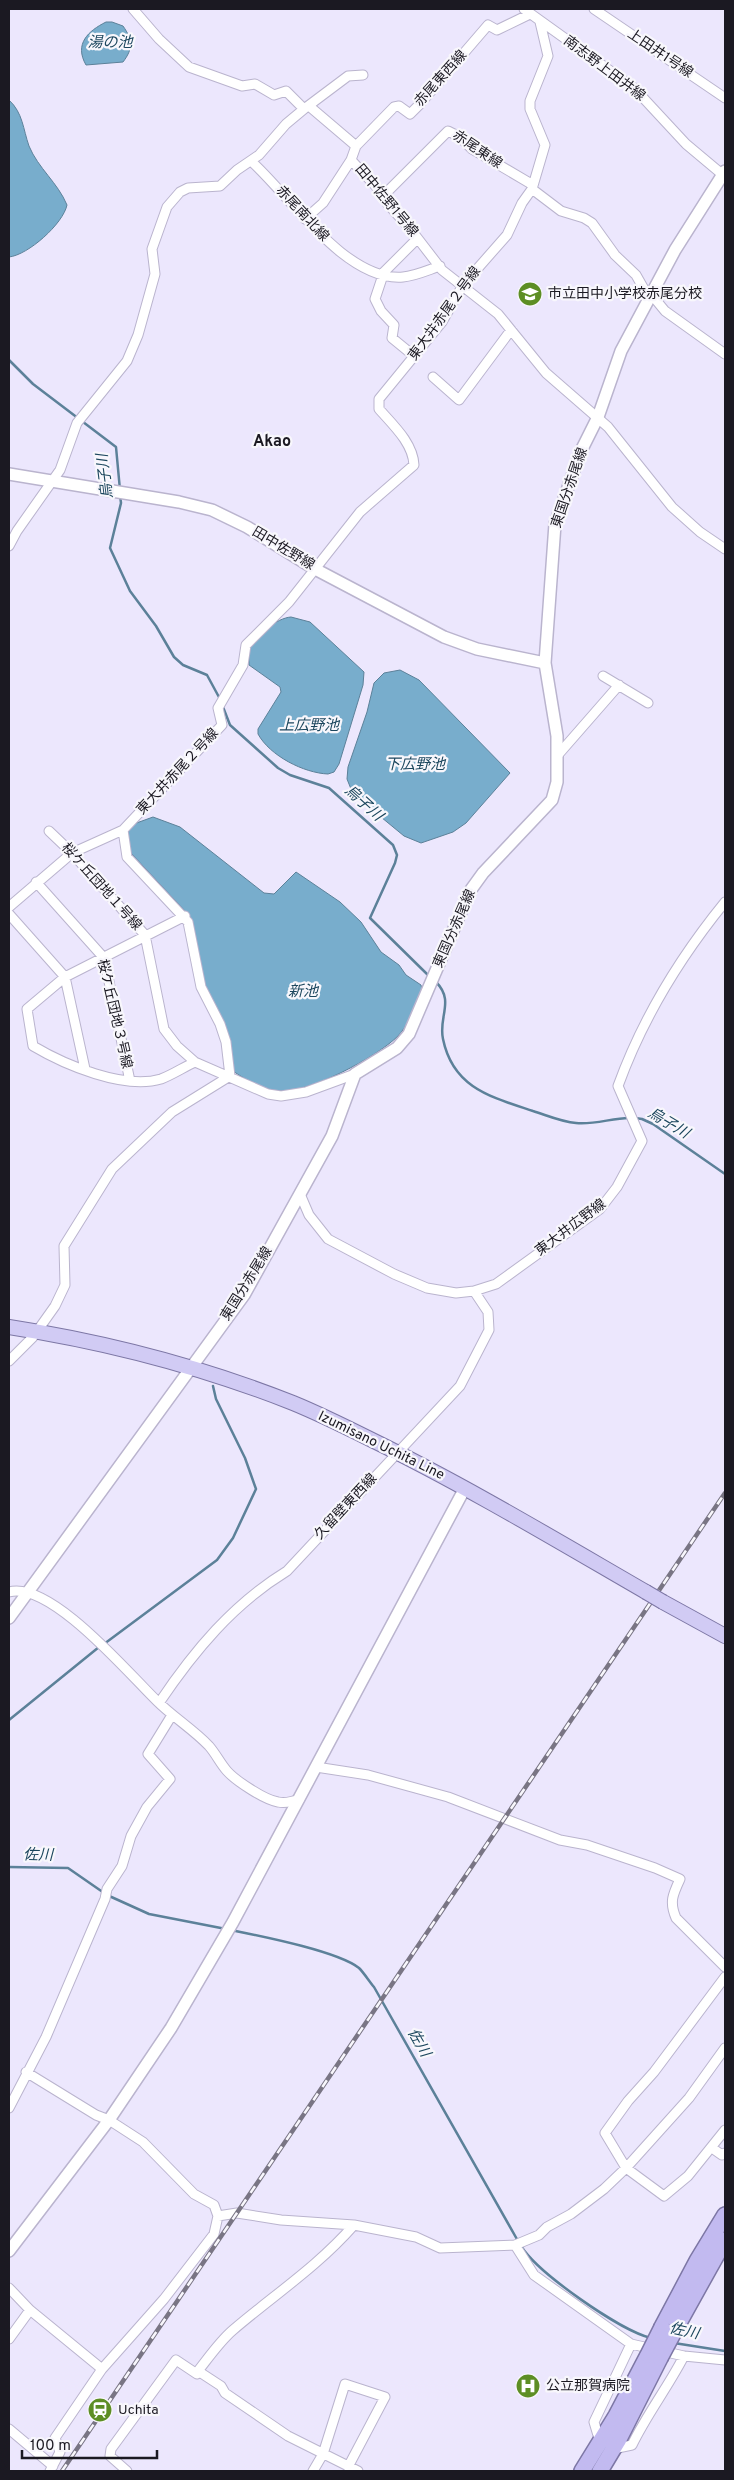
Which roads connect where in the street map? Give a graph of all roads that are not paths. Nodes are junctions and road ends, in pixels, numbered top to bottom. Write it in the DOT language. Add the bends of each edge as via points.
graph roads {
  1 [pos="133,9"];
  2 [pos="594,9"];
  3 [pos="532,14"];
  4 [pos="363,75"];
  5 [pos="725,98"];
  6 [pos="306,107"];
  7 [pos="356,146"];
  8 [pos="351,160"];
  9 [pos="252,162"];
  10 [pos="724,173"];
  11 [pos="533,187"];
  12 [pos="384,195"];
  13 [pos="305,219"];
  14 [pos="417,239"];
  15 [pos="440,266"];
  16 [pos="384,274"];
  17 [pos="460,283"];
  18 [pos="650,296"];
  19 [pos="510,330"];
  20 [pos="725,354"];
  21 [pos="414,356"];
  22 [pos="433,377"];
  23 [pos="598,417"];
  24 [pos="9,474"];
  25 [pos="52,482"];
  26 [pos="9,546"];
  27 [pos="725,549"];
  28 [pos="315,569"];
  29 [pos="545,663"];
  30 [pos="603,676"];
  31 [pos="619,685"];
  32 [pos="648,703"];
  33 [pos="557,756"];
  34 [pos="123,830"];
  35 [pos="49,831"];
  36 [pos="72,853"];
  37 [pos="36,882"];
  38 [pos="725,902"];
  39 [pos="9,907"];
  40 [pos="9,914"];
  41 [pos="185,916"];
  42 [pos="145,935"];
  43 [pos="104,958"];
  44 [pos="64,977"];
  45 [pos="195,1062"];
  46 [pos="85,1069"];
  47 [pos="355,1074"];
  48 [pos="230,1076"];
  49 [pos="130,1081"];
  50 [pos="300,1194"];
  51 [pos="474,1291"];
  52 [pos="9,1328"];
  53 [pos="37,1332"];
  54 [pos="9,1361"];
  55 [pos="191,1368"];
  56 [pos="397,1452"];
  57 [pos="465,1488"];
  58 [pos="9,1592"];
  59 [pos="27,1592"];
  60 [pos="9,1618"];
  61 [pos="725,1636"];
  62 [pos="159,1703"];
  63 [pos="172,1715"];
  64 [pos="316,1767"];
  65 [pos="299,1800"];
  66 [pos="725,1967"];
  67 [pos="725,1977"];
  68 [pos="725,2048"];
  69 [pos="26,2072"];
  70 [pos="9,2108"];
  71 [pos="109,2120"];
  72 [pos="725,2130"];
  73 [pos="712,2148"];
  74 [pos="725,2153"];
  75 [pos="626,2168"];
  76 [pos="725,2215"];
  77 [pos="218,2216"];
  78 [pos="354,2225"];
  79 [pos="725,2240"];
  80 [pos="515,2245"];
  81 [pos="9,2251"];
  82 [pos="9,2288"];
  83 [pos="30,2310"];
  84 [pos="669,2328"];
  85 [pos="9,2339"];
  86 [pos="631,2344"];
  87 [pos="684,2356"];
  88 [pos="725,2360"];
  89 [pos="102,2369"];
  90 [pos="198,2371"];
  91 [pos="9,2429"];
  92 [pos="606,2446"];
  93 [pos="323,2454"];
  94 [pos="348,2467"];
  95 [pos="52,2468"];
  96 [pos="123,2470"];
  97 [pos="313,2471"];
  98 [pos="358,2471"];
  99 [pos="582,2471"];
  100 [pos="600,2471"];
  1 -- 6 [label="street, 田中佐野1号線" via="189,67 242,86 255,84 274,95 286,91"];
  2 -- 5 [label="street, 上田井1号線"];
  3 -- 7 [label="street, 赤尾東西線" via="497,30 488,25 410,114 400,106 394,107"];
  3 -- 10 [label="street, 南志野上田井線" via="634,88 686,144"];
  3 -- 11 [label="street, 東大井赤尾２号線" via="548,56 530,101 530,109 545,145"];
  4 -- 6 [label="street" via="348,76"];
  6 -- 7 [label="street, 田中佐野1号線"];
  6 -- 9 [label="street"];
  7 -- 8 [label="street, 田中佐野1号線"];
  8 -- 12 [label="street, 田中佐野1号線"];
  8 -- 13 [label="street" via="323,203"];
  9 -- 13 [label="street, 赤尾南北線"];
  9 -- 25 [label="street" via="237,170 220,186 188,188 172,199 152,249 154,274 138,335 122,370 79,421 65,459"];
  10 -- 18 [label="street, 東国分赤尾線"];
  11 -- 12 [label="street, 赤尾東線" via="448,131"];
  11 -- 17 [label="street, 東大井赤尾２号線" via="508,235"];
  11 -- 18 [label="street, 赤尾東線" via="561,211 592,223"];
  12 -- 14 [label="street, 田中佐野1号線"];
  13 -- 16 [label="street, 赤尾南北線" via="330,245 369,269"];
  14 -- 15 [label="street, 田中佐野1号線"];
  14 -- 16 [label="street"];
  15 -- 16 [label="street" via="402,277"];
  15 -- 17 [label="street, 田中佐野1号線"];
  16 -- 21 [label="street" via="376,303 394,326 392,338"];
  17 -- 19 [label="street, 田中佐野1号線" via="498,314"];
  17 -- 21 [label="street, 東大井赤尾２号線" via="442,322"];
  18 -- 20 [label="street, 赤尾東線" via="664,311"];
  18 -- 23 [label="street, 東国分赤尾線" via="621,351"];
  19 -- 22 [label="street" via="459,400"];
  19 -- 23 [label="street, 田中佐野1号線" via="546,373"];
  21 -- 28 [label="street, 東大井赤尾２号線" via="378,404 409,446 414,465 360,512"];
  23 -- 27 [label="street, 田中佐野1号線" via="672,507"];
  23 -- 29 [label="street, 東国分赤尾線" via="581,451 555,524"];
  24 -- 25 [label="street, 田中佐野線"];
  25 -- 26 [label="street" via="16,531"];
  25 -- 28 [label="street, 田中佐野線" via="212,510 247,527"];
  28 -- 29 [label="street, 田中佐野線" via="444,637"];
  28 -- 34 [label="street, 東大井赤尾２号線" via="289,602 246,645 243,665 221,703 222,725"];
  29 -- 33 [label="street, 東国分赤尾線" via="557,736"];
  30 -- 31 [label="street"];
  31 -- 32 [label="street"];
  31 -- 33 [label="street"];
  33 -- 47 [label="street, 東国分赤尾線" via="557,782 552,800 470,891 410,1034 397,1048"];
  34 -- 36 [label="street"];
  34 -- 41 [label="street" via="127,857"];
  35 -- 36 [label="street, 桜ケ丘団地１号線"];
  36 -- 37 [label="street"];
  36 -- 42 [label="street, 桜ケ丘団地１号線"];
  37 -- 39 [label="street"];
  37 -- 43 [label="street, 桜ケ丘団地３号線"];
  38 -- 51 [label="street, 東大井広野線" via="699,934 640,1031 618,1086 642,1140 610,1198 600,1209 496,1284"];
  40 -- 44 [label="street"];
  41 -- 42 [label="street"];
  41 -- 48 [label="street" via="201,987 226,1042"];
  42 -- 43 [label="street"];
  42 -- 45 [label="street, 桜ケ丘団地１号線" via="164,1028 177,1046"];
  43 -- 44 [label="street"];
  43 -- 49 [label="street, 桜ケ丘団地３号線"];
  44 -- 46 [label="street"];
  44 -- 46 [label="street" via="27,1009 33,1046"];
  45 -- 48 [label="street, 桜ケ丘団地１号線"];
  45 -- 49 [label="street" via="161,1078"];
  46 -- 49 [label="street"];
  47 -- 48 [label="street, 桜ケ丘団地１号線" via="306,1092 282,1096 268,1094"];
  47 -- 50 [label="street, 東国分赤尾線" via="332,1136"];
  48 -- 53 [label="street" via="172,1112 112,1169 64,1246 65,1285"];
  50 -- 51 [label="street, 東大井広野線" via="309,1215 328,1239 426,1288"];
  50 -- 55 [label="street, 東国分赤尾線" via="244,1295"];
  51 -- 56 [label="street, 久留壁東西線" via="490,1320 484,1342 460,1386"];
  52 -- 53 [label="main road, Izumisano Uchita Line"];
  53 -- 54 [label="street"];
  53 -- 55 [label="main road, Izumisano Uchita Line"];
  55 -- 56 [label="main road, Izumisano Uchita Line" via="294,1404"];
  55 -- 59 [label="street, 東国分赤尾線"];
  56 -- 57 [label="main road, Izumisano Uchita Line"];
  56 -- 62 [label="street, 久留壁東西線" via="288,1571 245,1601 196,1650"];
  57 -- 61 [label="main road, Izumisano Uchita Line, bridge"];
  57 -- 64 [label="street"];
  58 -- 59 [label="street"];
  59 -- 60 [label="street, 東国分赤尾線"];
  59 -- 62 [label="street" via="89,1632"];
  62 -- 63 [label="street"];
  63 -- 65 [label="street" via="208,1746 228,1772 266,1798 279,1803"];
  63 -- 69 [label="street" via="148,1754 170,1780 147,1807 131,1836 122,1866 107,1889 106,1899 46,2037"];
  64 -- 65 [label="street"];
  64 -- 66 [label="street" via="368,1776 448,1797 560,1840 587,1845 680,1879 671,1898 676,1918"];
  65 -- 71 [label="street" via="171,2028"];
  67 -- 75 [label="street" via="605,2133"];
  68 -- 75 [label="street" via="689,2098"];
  69 -- 70 [label="street"];
  69 -- 71 [label="street"];
  71 -- 77 [label="street" via="143,2142 194,2194 214,2205"];
  71 -- 81 [label="street"];
  72 -- 73 [label="street"];
  73 -- 74 [label="street" via="722,2155"];
  73 -- 75 [label="street" via="688,2176 664,2196"];
  75 -- 80 [label="street" via="604,2189 539,2235"];
  76 -- 84 [label="highway" via="697,2261"];
  77 -- 78 [label="street" via="237,2213"];
  77 -- 89 [label="street" via="214,2234 164,2299"];
  78 -- 80 [label="street" via="416,2236 440,2248"];
  78 -- 90 [label="street" via="308,2272 231,2331"];
  79 -- 84 [label="highway"];
  80 -- 86 [label="street" via="534,2275"];
  82 -- 83 [label="street"];
  83 -- 85 [label="street"];
  83 -- 89 [label="street"];
  84 -- 92 [label="highway, bridge"];
  86 -- 87 [label="street"];
  86 -- 92 [label="street" via="594,2422"];
  87 -- 88 [label="street"];
  87 -- 92 [label="street" via="632,2445"];
  89 -- 95 [label="street" via="55,2438 60,2452"];
  90 -- 93 [label="street" via="288,2436"];
  90 -- 96 [label="street" via="197,2374 176,2360 111,2449 110,2456"];
  91 -- 95 [label="street"];
  92 -- 99 [label="highway"];
  92 -- 100 [label="highway"];
  93 -- 94 [label="street"];
  93 -- 94 [label="street" via="345,2384 385,2397"];
  93 -- 97 [label="street"];
  94 -- 98 [label="street"];
}
